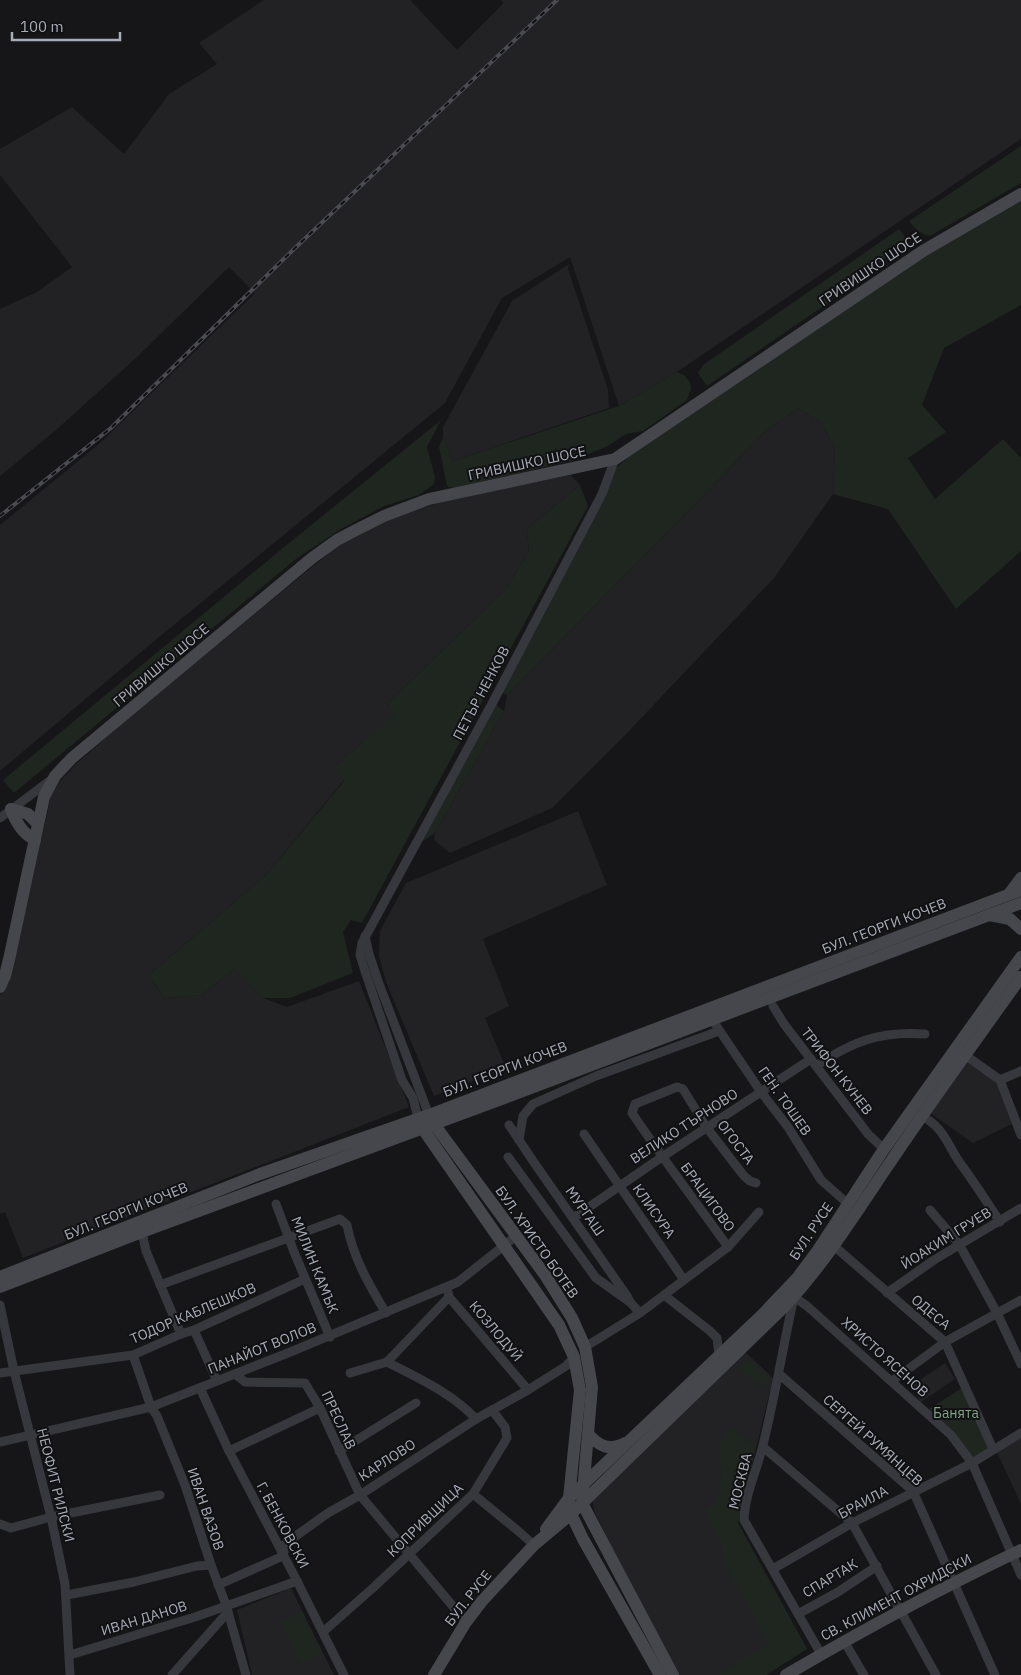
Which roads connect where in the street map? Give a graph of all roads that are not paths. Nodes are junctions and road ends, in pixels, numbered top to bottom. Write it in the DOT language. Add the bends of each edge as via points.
graph roads {
  1 [pos="1021,194"];
  2 [pos="614,459"];
  3 [pos="55,776"];
  4 [pos="11,809"];
  5 [pos="0,818"];
  6 [pos="38,824"];
  7 [pos="35,840"];
  8 [pos="1021,878"];
  9 [pos="1015,892"];
  10 [pos="1021,903"];
  11 [pos="989,915"];
  12 [pos="1021,929"];
  13 [pos="365,936"];
  14 [pos="1021,957"];
  15 [pos="1021,977"];
  16 [pos="0,987"];
  17 [pos="773,1006"];
  18 [pos="709,1014"];
  19 [pos="719,1031"];
  20 [pos="925,1034"];
  21 [pos="644,1044"];
  22 [pos="666,1050"];
  23 [pos="965,1055"];
  24 [pos="814,1062"];
  25 [pos="1021,1071"];
  26 [pos="1000,1080"];
  27 [pos="682,1089"];
  28 [pos="761,1092"];
  29 [pos="922,1116"];
  30 [pos="426,1122"];
  31 [pos="509,1125"];
  32 [pos="707,1128"];
  33 [pos="584,1134"];
  34 [pos="1021,1135"];
  35 [pos="519,1140"];
  36 [pos="884,1149"];
  37 [pos="508,1157"];
  38 [pos="662,1157"];
  39 [pos="756,1183"];
  40 [pos="620,1186"];
  41 [pos="848,1203"];
  42 [pos="276,1204"];
  43 [pos="1021,1208"];
  44 [pos="930,1210"];
  45 [pos="759,1212"];
  46 [pos="573,1218"];
  47 [pos="1000,1222"];
  48 [pos="140,1227"];
  49 [pos="516,1236"];
  50 [pos="289,1238"];
  51 [pos="959,1244"];
  52 [pos="505,1245"];
  53 [pos="834,1246"];
  54 [pos="728,1247"];
  55 [pos="0,1277"];
  56 [pos="305,1279"];
  57 [pos="684,1280"];
  58 [pos="160,1285"];
  59 [pos="0,1287"];
  60 [pos="448,1292"];
  61 [pos="887,1293"];
  62 [pos="664,1295"];
  63 [pos="794,1298"];
  64 [pos="1021,1300"];
  65 [pos="630,1302"];
  66 [pos="0,1304"];
  67 [pos="773,1312"];
  68 [pos="386,1313"];
  69 [pos="640,1313"];
  70 [pos="997,1314"];
  71 [pos="788,1326"];
  72 [pos="194,1330"];
  73 [pos="181,1334"];
  74 [pos="330,1336"];
  75 [pos="945,1342"];
  76 [pos="585,1346"];
  77 [pos="133,1354"];
  78 [pos="718,1356"];
  79 [pos="574,1357"];
  80 [pos="387,1362"];
  81 [pos="1021,1364"];
  82 [pos="14,1371"];
  83 [pos="0,1373"];
  84 [pos="350,1373"];
  85 [pos="236,1374"];
  86 [pos="779,1374"];
  87 [pos="892,1381"];
  88 [pos="217,1382"];
  89 [pos="200,1388"];
  90 [pos="528,1390"];
  91 [pos="416,1403"];
  92 [pos="151,1407"];
  93 [pos="320,1408"];
  94 [pos="492,1410"];
  95 [pos="476,1419"];
  96 [pos="1021,1433"];
  97 [pos="588,1434"];
  98 [pos="30,1436"];
  99 [pos="632,1439"];
  100 [pos="0,1442"];
  101 [pos="763,1447"];
  102 [pos="993,1449"];
  103 [pos="229,1451"];
  104 [pos="339,1451"];
  105 [pos="972,1463"];
  106 [pos="583,1484"];
  107 [pos="914,1491"];
  108 [pos="473,1494"];
  109 [pos="160,1495"];
  110 [pos="360,1495"];
  111 [pos="569,1498"];
  112 [pos="582,1503"];
  113 [pos="571,1514"];
  114 [pos="51,1517"];
  115 [pos="852,1523"];
  116 [pos="0,1524"];
  117 [pos="550,1531"];
  118 [pos="583,1539"];
  119 [pos="534,1545"];
  120 [pos="1016,1553"];
  121 [pos="409,1555"];
  122 [pos="283,1556"];
  123 [pos="210,1565"];
  124 [pos="877,1566"];
  125 [pos="773,1570"];
  126 [pos="1021,1575"];
  127 [pos="297,1580"];
  128 [pos="954,1582"];
  129 [pos="218,1585"];
  130 [pos="67,1595"];
  131 [pos="227,1608"];
  132 [pos="900,1611"];
  133 [pos="798,1614"];
  134 [pos="466,1622"];
  135 [pos="323,1632"];
  136 [pos="844,1641"];
  137 [pos="821,1654"];
  138 [pos="70,1655"];
  139 [pos="790,1674"];
  140 [pos="70,1675"];
  141 [pos="172,1675"];
  142 [pos="246,1675"];
  143 [pos="344,1675"];
  144 [pos="434,1675"];
  145 [pos="660,1675"];
  146 [pos="673,1675"];
  147 [pos="864,1675"];
  148 [pos="936,1675"];
  149 [pos="995,1675"];
  1 -- 2 [label="main road, ГРИВИШКО ШОСЕ" via="923,251"];
  2 -- 3 [label="main road, ГРИВИШКО ШОСЕ" via="429,499 384,516 337,540 72,758"];
  2 -- 13 [label="street, ПЕТЪР НЕНКОВ" via="602,494 566,563"];
  3 -- 4 [label="street"];
  3 -- 6 [label="main road, ГРИВИШКО ШОСЕ" via="44,797"];
  4 -- 5 [label="street"];
  4 -- 6 [label="main road" via="28,814"];
  4 -- 7 [label="main road" via="23,830"];
  6 -- 7 [label="main road, ГРИВИШКО ШОСЕ"];
  7 -- 16 [label="main road, ГРИВИШКО ШОСЕ"];
  8 -- 9 [label="main road"];
  9 -- 18 [label="main road, БУЛ. ГЕОРГИ КОЧЕВ"];
  10 -- 11 [label="main road, БУЛ. ГЕОРГИ КОЧЕВ"];
  11 -- 12 [label="main road" via="1010,919"];
  11 -- 18 [label="main road, БУЛ. ГЕОРГИ КОЧЕВ"];
  13 -- 30 [label="street"];
  13 -- 30 [label="street, ПЕТЪР НЕНКОВ" via="360,955 402,1080"];
  14 -- 36 [label="main road, БУЛ. РУСЕ"];
  15 -- 23 [label="main road, БУЛ. РУСЕ"];
  17 -- 24 [label="street, ТРИФОН КУНЕВ"];
  18 -- 19 [label="street, ГЕН. ТОШЕВ"];
  18 -- 21 [label="main road, БУЛ. ГЕОРГИ КОЧЕВ"];
  18 -- 30 [label="main road, БУЛ. ГЕОРГИ КОЧЕВ"];
  19 -- 22 [label="street"];
  19 -- 28 [label="street, ГЕН. ТОШЕВ"];
  20 -- 24 [label="street, ВЕЛИКО ТЪРНОВО" via="891,1033 851,1045"];
  21 -- 22 [label="street"];
  21 -- 30 [label="main road, БУЛ. ГЕОРГИ КОЧЕВ"];
  22 -- 35 [label="street" via="533,1104 523,1116"];
  23 -- 26 [label="street"];
  23 -- 29 [label="main road, БУЛ. РУСЕ"];
  24 -- 28 [label="street, ВЕЛИКО ТЪРНОВО"];
  24 -- 36 [label="street, ТРИФОН КУНЕВ" via="868,1134"];
  25 -- 26 [label="street"];
  26 -- 34 [label="street"];
  27 -- 32 [label="street, ОГОСТА"];
  27 -- 38 [label="street, БРАЦИГОВО" via="677,1087 635,1104 632,1112"];
  28 -- 32 [label="street, ВЕЛИКО ТЪРНОВО"];
  28 -- 41 [label="street, ГЕН. ТОШЕВ" via="788,1126 821,1180"];
  29 -- 47 [label="street" via="941,1130"];
  29 -- 53 [label="main road, БУЛ. РУСЕ"];
  30 -- 48 [label="main road, БУЛ. ГЕОРГИ КОЧЕВ" via="260,1174"];
  30 -- 49 [label="main road, БУЛ. ХРИСТО БОТЕВ"];
  30 -- 52 [label="main road, БУЛ. ХРИСТО БОТЕВ"];
  31 -- 35 [label="street, МУРГАШ"];
  32 -- 38 [label="street, ВЕЛИКО ТЪРНОВО"];
  32 -- 39 [label="street, ОГОСТА" via="744,1176"];
  33 -- 40 [label="street, КЛИСУРА"];
  35 -- 46 [label="street, МУРГАШ"];
  36 -- 41 [label="main road, БУЛ. РУСЕ"];
  37 -- 65 [label="street" via="596,1278"];
  38 -- 40 [label="street, ВЕЛИКО ТЪРНОВО"];
  38 -- 54 [label="street, БРАЦИГОВО"];
  40 -- 46 [label="street, ВЕЛИКО ТЪРНОВО"];
  40 -- 57 [label="street, КЛИСУРА"];
  41 -- 67 [label="main road, БУЛ. РУСЕ"];
  42 -- 50 [label="street, МИЛИН КАМЪК"];
  43 -- 47 [label="street, ЙОАКИМ ГРУЕВ"];
  44 -- 51 [label="street"];
  45 -- 54 [label="street"];
  46 -- 65 [label="street, МУРГАШ"];
  47 -- 51 [label="street, ЙОАКИМ ГРУЕВ"];
  48 -- 55 [label="main road, БУЛ. ГЕОРГИ КОЧЕВ"];
  48 -- 58 [label="street"];
  48 -- 59 [label="main road, БУЛ. ГЕОРГИ КОЧЕВ"];
  49 -- 52 [label="street, ПАНАЙОТ ВОЛОВ"];
  49 -- 76 [label="main road, БУЛ. ХРИСТО БОТЕВ" via="572,1318"];
  50 -- 56 [label="street, МИЛИН КАМЪК"];
  50 -- 58 [label="street"];
  50 -- 68 [label="street" via="340,1219 348,1225 350,1240 367,1281"];
  51 -- 61 [label="street, ЙОАКИМ ГРУЕВ"];
  51 -- 70 [label="street"];
  52 -- 60 [label="street, ПАНАЙОТ ВОЛОВ"];
  52 -- 79 [label="main road, БУЛ. ХРИСТО БОТЕВ" via="559,1325"];
  53 -- 61 [label="street, ОДЕСА"];
  53 -- 63 [label="main road, БУЛ. РУСЕ"];
  54 -- 57 [label="street"];
  56 -- 72 [label="street, ТОДОР КАБЛЕШКОВ"];
  56 -- 74 [label="street, МИЛИН КАМЪК"];
  57 -- 62 [label="street"];
  58 -- 73 [label="street"];
  60 -- 68 [label="street, ПАНАЙОТ ВОЛОВ"];
  60 -- 80 [label="street"];
  60 -- 90 [label="street, КОЗЛОДУЙ"];
  61 -- 75 [label="street, ОДЕСА"];
  62 -- 69 [label="street"];
  62 -- 78 [label="street" via="710,1331 716,1338"];
  63 -- 67 [label="main road, БУЛ. РУСЕ"];
  63 -- 71 [label="street, МОСКВА"];
  63 -- 87 [label="street, ХРИСТО ЯСЕНОВ"];
  64 -- 70 [label="street"];
  65 -- 69 [label="street, МУРГАШ"];
  66 -- 82 [label="street, НЕОФИТ РИЛСКИ"];
  67 -- 71 [label="street"];
  67 -- 78 [label="main road, БУЛ. РУСЕ"];
  67 -- 112 [label="main road, БУЛ. РУСЕ"];
  68 -- 74 [label="street, ПАНАЙОТ ВОЛОВ"];
  69 -- 76 [label="street"];
  70 -- 75 [label="street"];
  70 -- 81 [label="street"];
  71 -- 86 [label="street, МОСКВА"];
  72 -- 73 [label="street, ТОДОР КАБЛЕШКОВ"];
  72 -- 88 [label="street"];
  73 -- 77 [label="street, ТОДОР КАБЛЕШКОВ"];
  74 -- 85 [label="street, ПАНАЙОТ ВОЛОВ"];
  75 -- 87 [label="street"];
  75 -- 102 [label="street, ОДЕСА"];
  76 -- 97 [label="main road, БУЛ. ХРИСТО БОТЕВ" via="592,1387"];
  77 -- 82 [label="street, ТОДОР КАБЛЕШКОВ"];
  77 -- 92 [label="street, ИВАН ВАЗОВ"];
  78 -- 99 [label="main road, БУЛ. РУСЕ"];
  79 -- 90 [label="street, КАРЛОВО" via="566,1366"];
  79 -- 111 [label="main road, БУЛ. ХРИСТО БОТЕВ" via="580,1390"];
  80 -- 84 [label="street"];
  80 -- 95 [label="street" via="445,1393"];
  82 -- 83 [label="street, ТОДОР КАБЛЕШКОВ"];
  82 -- 98 [label="street, НЕОФИТ РИЛСКИ"];
  85 -- 88 [label="street, ПАНАЙОТ ВОЛОВ"];
  85 -- 93 [label="street, ПРЕСЛАВ" via="245,1382 306,1383"];
  86 -- 101 [label="street, МОСКВА"];
  86 -- 107 [label="street, СЕРГЕЙ РУМЯНЦЕВ"];
  87 -- 105 [label="street, ХРИСТО ЯСЕНОВ" via="951,1435"];
  88 -- 89 [label="street, ПАНАЙОТ ВОЛОВ"];
  89 -- 92 [label="street, ПАНАЙОТ ВОЛОВ"];
  89 -- 103 [label="street, Г. БЕНКОВСКИ"];
  90 -- 94 [label="street, КАРЛОВО"];
  91 -- 104 [label="street"];
  92 -- 98 [label="street, ПАНАЙОТ ВОЛОВ"];
  92 -- 123 [label="street, ИВАН ВАЗОВ" via="185,1485"];
  93 -- 103 [label="street"];
  93 -- 104 [label="street, ПРЕСЛАВ"];
  94 -- 95 [label="street, КАРЛОВО"];
  94 -- 108 [label="street, КОПРИВЩИЦА" via="505,1427 507,1438"];
  95 -- 110 [label="street, КАРЛОВО"];
  96 -- 102 [label="street, БРАИЛА"];
  97 -- 99 [label="main road" via="603,1446 615,1446"];
  97 -- 106 [label="main road, БУЛ. ХРИСТО БОТЕВ"];
  98 -- 100 [label="street, ПАНАЙОТ ВОЛОВ"];
  98 -- 114 [label="street, НЕОФИТ РИЛСКИ"];
  99 -- 106 [label="main road, БУЛ. РУСЕ"];
  101 -- 115 [label="street"];
  101 -- 125 [label="street, МОСКВА" via="744,1520"];
  102 -- 105 [label="street, БРАИЛА"];
  103 -- 122 [label="street, Г. БЕНКОВСКИ"];
  104 -- 110 [label="street, ПРЕСЛАВ"];
  105 -- 107 [label="street, БРАИЛА"];
  105 -- 120 [label="street, ХРИСТО ЯСЕНОВ"];
  106 -- 111 [label="main road, БУЛ. РУСЕ"];
  106 -- 112 [label="main road, БУЛ. ХРИСТО БОТЕВ"];
  107 -- 115 [label="street, БРАИЛА"];
  107 -- 128 [label="street, СЕРГЕЙ РУМЯНЦЕВ"];
  108 -- 119 [label="street"];
  108 -- 121 [label="street, КОПРИВЩИЦА"];
  109 -- 114 [label="street"];
  110 -- 121 [label="street, ПРЕСЛАВ"];
  110 -- 122 [label="street, КАРЛОВО" via="328,1513 286,1544"];
  111 -- 113 [label="main road, БУЛ. ХРИСТО БОТЕВ"];
  111 -- 119 [label="main road, БУЛ. РУСЕ"];
  112 -- 113 [label="main road, БУЛ. РУСЕ"];
  112 -- 146 [label="main road"];
  113 -- 117 [label="main road, БУЛ. РУСЕ"];
  113 -- 118 [label="main road, БУЛ. ХРИСТО БОТЕВ"];
  114 -- 116 [label="street" via="11,1528"];
  114 -- 130 [label="street, НЕОФИТ РИЛСКИ"];
  115 -- 124 [label="street"];
  115 -- 125 [label="street, БРАИЛА"];
  117 -- 118 [label="main road" via="571,1530"];
  117 -- 119 [label="main road, БУЛ. РУСЕ"];
  118 -- 145 [label="main road, БУЛ. ХРИСТО БОТЕВ"];
  119 -- 134 [label="main road, БУЛ. РУСЕ"];
  120 -- 126 [label="street, ХРИСТО ЯСЕНОВ"];
  120 -- 128 [label="main road, СВ. КЛИМЕНТ ОХРИДСКИ"];
  121 -- 134 [label="street, ПРЕСЛАВ"];
  121 -- 135 [label="street, КОПРИВЩИЦА"];
  122 -- 127 [label="street, Г. БЕНКОВСКИ"];
  122 -- 129 [label="street"];
  123 -- 129 [label="street, ИВАН ВАЗОВ"];
  123 -- 130 [label="street"];
  124 -- 132 [label="street"];
  124 -- 133 [label="street, СПАРТАК"];
  125 -- 133 [label="street, МОСКВА"];
  127 -- 131 [label="street, ИВАН ДАНОВ"];
  127 -- 135 [label="street, Г. БЕНКОВСКИ"];
  128 -- 132 [label="main road, СВ. КЛИМЕНТ ОХРИДСКИ"];
  128 -- 149 [label="street, СЕРГЕЙ РУМЯНЦЕВ"];
  129 -- 131 [label="street, ИВАН ВАЗОВ"];
  130 -- 138 [label="street, НЕОФИТ РИЛСКИ"];
  131 -- 138 [label="street, ИВАН ДАНОВ"];
  131 -- 141 [label="street"];
  131 -- 142 [label="street, ИВАН ВАЗОВ"];
  132 -- 136 [label="main road, СВ. КЛИМЕНТ ОХРИДСКИ"];
  132 -- 148 [label="street"];
  133 -- 137 [label="street, МОСКВА"];
  134 -- 144 [label="main road, БУЛ. РУСЕ"];
  135 -- 143 [label="street, Г. БЕНКОВСКИ"];
  136 -- 137 [label="main road, СВ. КЛИМЕНТ ОХРИДСКИ"];
  136 -- 147 [label="street"];
  137 -- 139 [label="main road, СВ. КЛИМЕНТ ОХРИДСКИ"];
  138 -- 140 [label="street, НЕОФИТ РИЛСКИ"];
}
